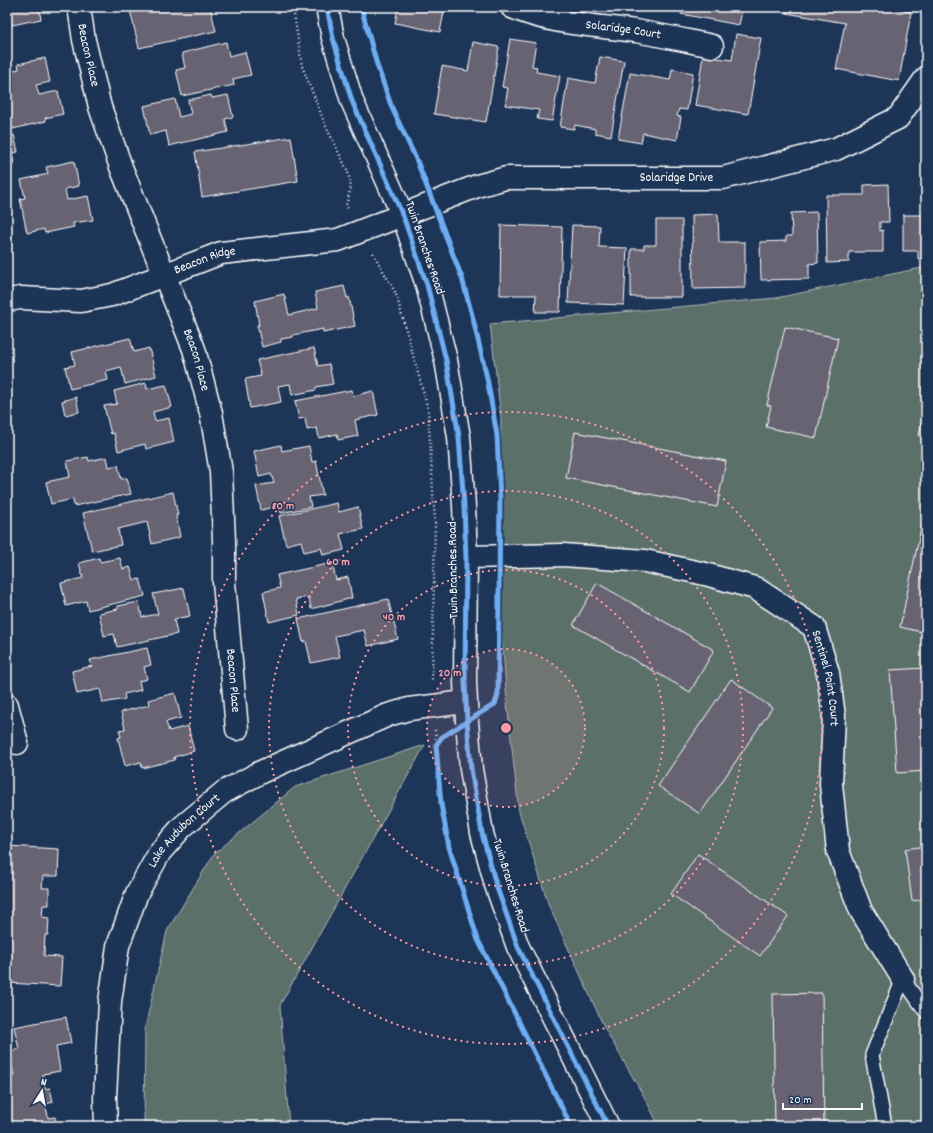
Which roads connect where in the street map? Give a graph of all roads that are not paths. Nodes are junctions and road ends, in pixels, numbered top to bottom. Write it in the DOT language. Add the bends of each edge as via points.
graph roads {
  1 [pos="79,7"];
  2 [pos="327,7"];
  3 [pos="512,7"];
  4 [pos="712,46"];
  5 [pos="926,78"];
  6 [pos="402,216"];
  7 [pos="165,274"];
  8 [pos="7,300"];
  9 [pos="466,557"];
  10 [pos="7,705"];
  11 [pos="466,712"];
  12 [pos="237,730"];
  13 [pos="17,743"];
  14 [pos="904,979"];
  15 [pos="926,1012"];
  16 [pos="106,1126"];
  17 [pos="608,1126"];
  18 [pos="885,1126"];
  1 -- 7 [label="street, Beacon Place" via="100,107 121,167"];
  2 -- 6 [label="street, Twin Branches Road" via="333,38 352,101"];
  3 -- 4 [label="street, Solaridge Court" via="568,22 635,31"];
  5 -- 6 [label="street, Solaridge Drive" via="898,118 836,150 723,178 506,178 477,186"];
  6 -- 7 [label="street, Beacon Ridge" via="338,240 221,253"];
  6 -- 9 [label="street, Twin Branches Road" via="427,286 446,360 459,438"];
  7 -- 8 [label="street, Beacon Ridge" via="112,295 81,301 21,298"];
  7 -- 12 [label="street, Beacon Place" via="194,349 211,412 220,472 224,582"];
  9 -- 11 [label="street, Twin Branches Road"];
  9 -- 14 [label="street, Sentinel Point Court" via="563,555 645,561 755,588 814,627 828,673 834,716 831,784 838,851 860,911"];
  10 -- 13 [label="street"];
  11 -- 16 [label="street, Lake Audubon Court" via="433,706 388,715 260,772 224,792 182,827 160,852 137,893 118,946 110,1002"];
  11 -- 17 [label="street, Twin Branches Road" via="472,776 482,833 496,885 518,947"];
  14 -- 15 [label="lane"];
  14 -- 18 [label="lane" via="872,1054"];
}
